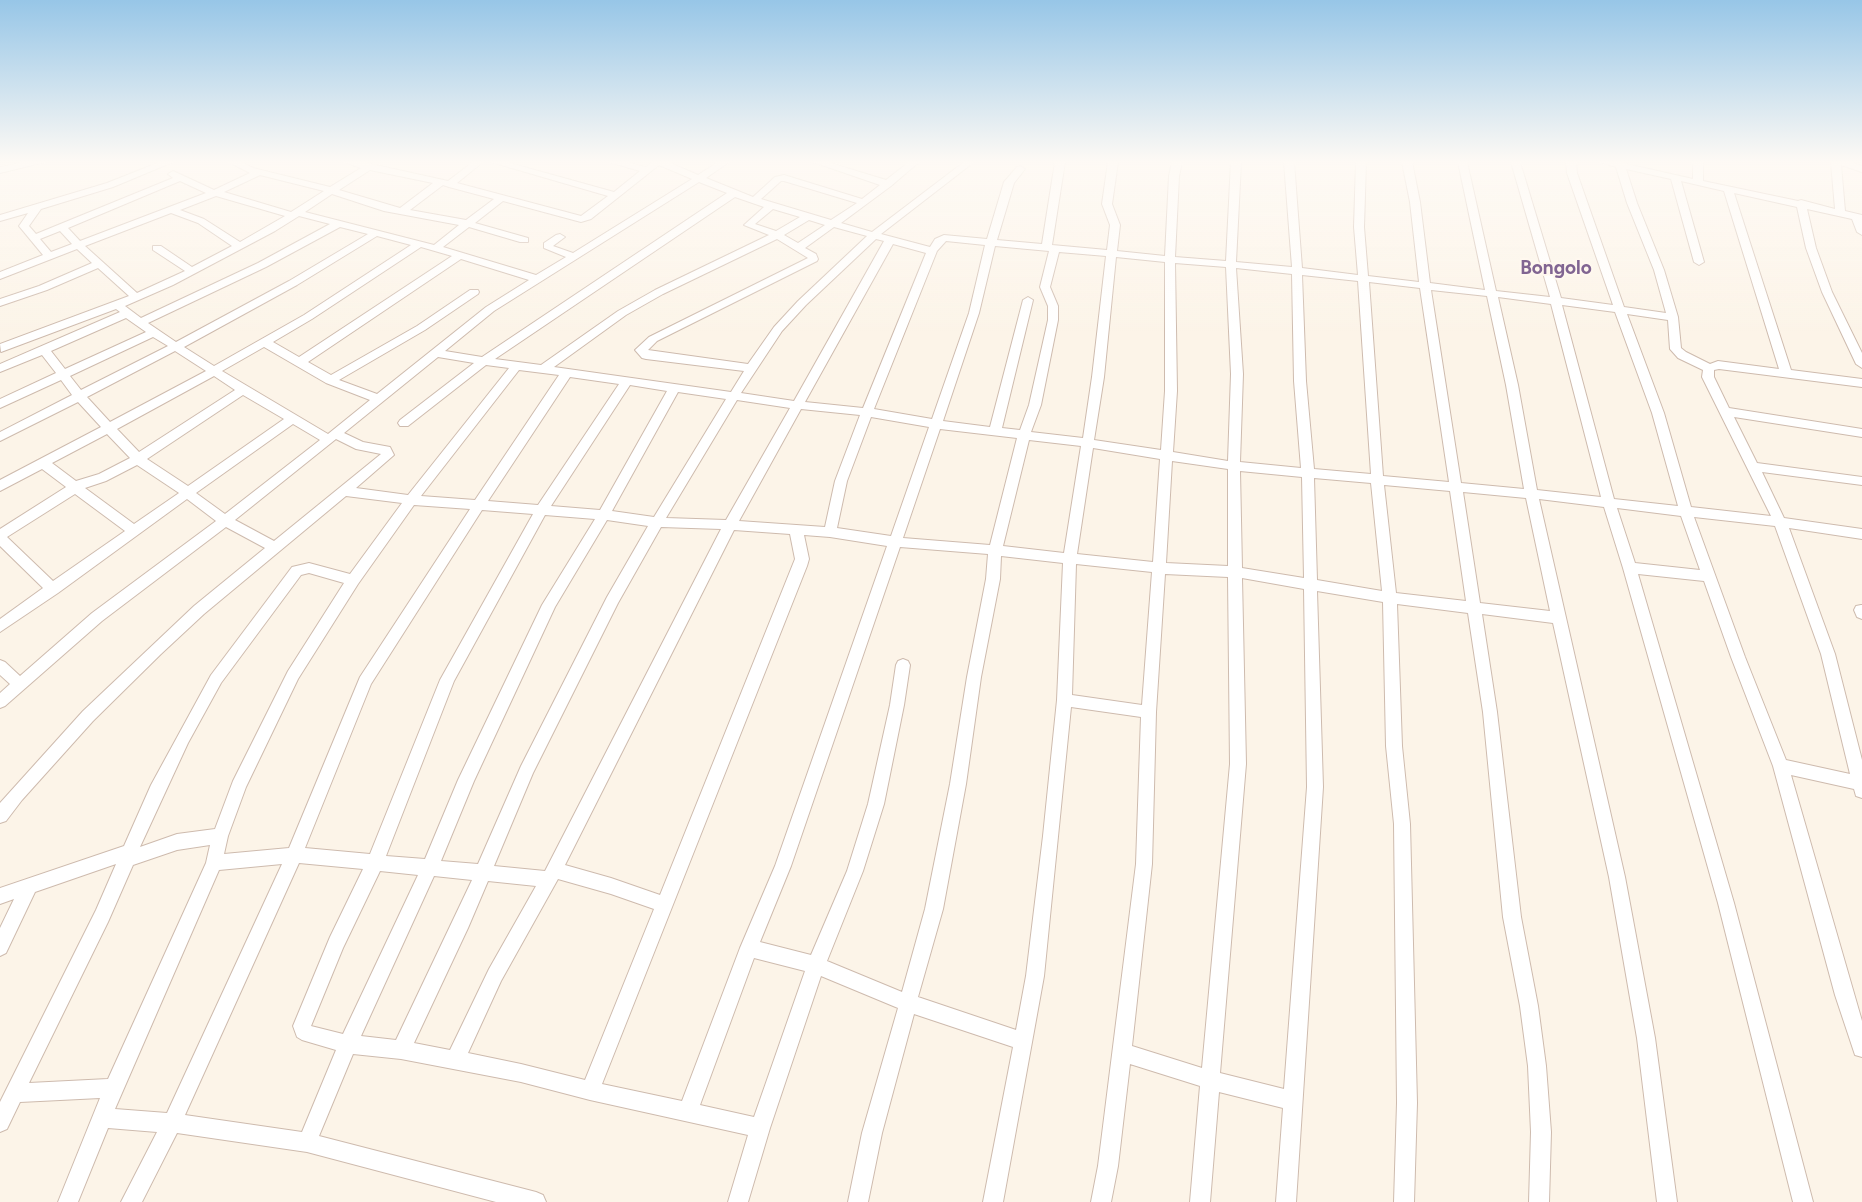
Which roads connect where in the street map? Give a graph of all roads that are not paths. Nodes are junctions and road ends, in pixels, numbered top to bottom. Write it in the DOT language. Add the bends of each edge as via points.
graph roads {
  1 [pos="29,218"];
  2 [pos="85,218"];
  3 [pos="150,218"];
  4 [pos="193,218"];
  5 [pos="290,218"];
  6 [pos="311,218"];
  7 [pos="435,218"];
  8 [pos="476,218"];
  9 [pos="636,218"];
  10 [pos="697,218"];
  11 [pos="756,218"];
  12 [pos="805,218"];
  13 [pos="811,218"];
  14 [pos="841,218"];
  15 [pos="897,218"];
  16 [pos="999,218"];
  17 [pos="1054,218"];
  18 [pos="1114,218"];
  19 [pos="1172,218"];
  20 [pos="1233,218"];
  21 [pos="1293,218"];
  22 [pos="1359,218"];
  23 [pos="1417,218"];
  24 [pos="1474,218"];
  25 [pos="1532,218"];
  26 [pos="1587,218"];
  27 [pos="1638,218"];
  28 [pos="1687,218"];
  29 [pos="1738,218"];
  30 [pos="1804,218"];
  31 [pos="1859,218"];
  32 [pos="339,224"];
  33 [pos="469,224"];
  34 [pos="832,224"];
  35 [pos="62,228"];
  36 [pos="1862,232"];
  37 [pos="374,234"];
  38 [pos="777,235"];
  39 [pos="874,236"];
  40 [pos="560,237"];
  41 [pos="35,238"];
  42 [pos="524,240"];
  43 [pos="890,240"];
  44 [pos="991,242"];
  45 [pos="419,244"];
  46 [pos="78,245"];
  47 [pos="239,246"];
  48 [pos="1051,247"];
  49 [pos="157,248"];
  50 [pos="436,248"];
  51 [pos="798,248"];
  52 [pos="932,250"];
  53 [pos="1111,254"];
  54 [pos="49,256"];
  55 [pos="459,256"];
  56 [pos="575,257"];
  57 [pos="1170,260"];
  58 [pos="1699,262"];
  59 [pos="99,264"];
  60 [pos="1231,266"];
  61 [pos="192,271"];
  62 [pos="1297,271"];
  63 [pos="0,276"];
  64 [pos="1362,278"];
  65 [pos="536,279"];
  66 [pos="1425,287"];
  67 [pos="474,292"];
  68 [pos="1490,294"];
  69 [pos="136,297"];
  70 [pos="1028,300"];
  71 [pos="1556,301"];
  72 [pos="0,303"];
  73 [pos="118,304"];
  74 [pos="1620,310"];
  75 [pos="127,314"];
  76 [pos="1673,317"];
  77 [pos="140,323"];
  78 [pos="154,332"];
  79 [pos="264,342"];
  80 [pos="1,346"];
  81 [pos="176,347"];
  82 [pos="44,350"];
  83 [pos="434,352"];
  84 [pos="484,361"];
  85 [pos="300,362"];
  86 [pos="1862,364"];
  87 [pos="5,365"];
  88 [pos="517,365"];
  89 [pos="545,368"];
  90 [pos="752,368"];
  91 [pos="1709,368"];
  92 [pos="213,372"];
  93 [pos="567,372"];
  94 [pos="1786,374"];
  95 [pos="63,375"];
  96 [pos="330,380"];
  97 [pos="627,381"];
  98 [pos="1862,383"];
  99 [pos="675,387"];
  100 [pos="243,390"];
  101 [pos="735,396"];
  102 [pos="80,397"];
  103 [pos="378,399"];
  104 [pos="0,404"];
  105 [pos="797,405"];
  106 [pos="867,412"];
  107 [pos="1727,412"];
  108 [pos="293,418"];
  109 [pos="404,423"];
  110 [pos="936,424"];
  111 [pos="108,429"];
  112 [pos="994,431"];
  113 [pos="1862,433"];
  114 [pos="1024,435"];
  115 [pos="0,437"];
  116 [pos="333,437"];
  117 [pos="1087,443"];
  118 [pos="1166,456"];
  119 [pos="138,459"];
  120 [pos="43,463"];
  121 [pos="1234,466"];
  122 [pos="1754,467"];
  123 [pos="1308,474"];
  124 [pos="1377,479"];
  125 [pos="1862,481"];
  126 [pos="0,486"];
  127 [pos="76,487"];
  128 [pos="1456,487"];
  129 [pos="343,491"];
  130 [pos="188,493"];
  131 [pos="1532,494"];
  132 [pos="410,500"];
  133 [pos="1609,503"];
  134 [pos="478,506"];
  135 [pos="542,511"];
  136 [pos="1686,512"];
  137 [pos="604,515"];
  138 [pos="225,522"];
  139 [pos="657,522"];
  140 [pos="1780,522"];
  141 [pos="730,524"];
  142 [pos="796,530"];
  143 [pos="134,531"];
  144 [pos="830,532"];
  145 [pos="1862,534"];
  146 [pos="0,536"];
  147 [pos="895,542"];
  148 [pos="276,548"];
  149 [pos="995,550"];
  150 [pos="1070,559"];
  151 [pos="1158,568"];
  152 [pos="1630,568"];
  153 [pos="1234,572"];
  154 [pos="1709,576"];
  155 [pos="353,580"];
  156 [pos="1311,585"];
  157 [pos="53,589"];
  158 [pos="1390,598"];
  159 [pos="1474,609"];
  160 [pos="1560,618"];
  161 [pos="0,626"];
  162 [pos="0,666"];
  163 [pos="903,666"];
  164 [pos="19,684"];
  165 [pos="1064,700"];
  166 [pos="0,702"];
  167 [pos="1149,712"];
  168 [pos="1781,766"];
  169 [pos="1861,786"];
  170 [pos="0,816"];
  171 [pos="220,836"];
  172 [pos="294,854"];
  173 [pos="129,856"];
  174 [pos="376,861"];
  175 [pos="214,863"];
  176 [pos="430,867"];
  177 [pos="484,872"];
  178 [pos="551,874"];
  179 [pos="29,886"];
  180 [pos="0,896"];
  181 [pos="665,905"];
  182 [pos="0,947"];
  183 [pos="749,948"];
  184 [pos="816,965"];
  185 [pos="888,995"];
  186 [pos="908,1002"];
  187 [pos="902,1022"];
  188 [pos="1022,1042"];
  189 [pos="348,1044"];
  190 [pos="1862,1048"];
  191 [pos="400,1050"];
  192 [pos="1122,1052"];
  193 [pos="455,1060"];
  194 [pos="1210,1080"];
  195 [pos="114,1088"];
  196 [pos="590,1091"];
  197 [pos="13,1093"];
  198 [pos="1293,1101"];
  199 [pos="688,1112"];
  200 [pos="102,1118"];
  201 [pos="0,1122"];
  202 [pos="172,1123"];
  203 [pos="760,1128"];
  204 [pos="307,1142"];
  205 [pos="68,1202"];
  206 [pos="131,1202"];
  207 [pos="536,1202"];
  208 [pos="738,1202"];
  209 [pos="858,1202"];
  210 [pos="993,1202"];
  211 [pos="1101,1202"];
  212 [pos="1200,1202"];
  213 [pos="1286,1202"];
  214 [pos="1404,1202"];
  215 [pos="1539,1202"];
  216 [pos="1667,1202"];
  217 [pos="1803,1202"];
  1 -- 41 [label="street" via="24,226"];
  2 -- 35 [label="street"];
  3 -- 46 [label="street"];
  4 -- 47 [label="street"];
  5 -- 47 [label="street"];
  6 -- 32 [label="street"];
  7 -- 33 [label="street"];
  8 -- 33 [label="street"];
  9 -- 56 [label="street"];
  10 -- 84 [label="street"];
  11 -- 38 [label="street" via="748,224"];
  12 -- 38 [label="street"];
  13 -- 34 [label="street"];
  14 -- 34 [label="street"];
  15 -- 39 [label="street"];
  16 -- 44 [label="street"];
  17 -- 48 [label="street"];
  18 -- 53 [label="street"];
  19 -- 57 [label="street"];
  20 -- 60 [label="street"];
  21 -- 62 [label="street"];
  22 -- 64 [label="street"];
  23 -- 66 [label="street"];
  24 -- 68 [label="street"];
  25 -- 71 [label="street"];
  26 -- 74 [label="street"];
  27 -- 76 [label="street"];
  28 -- 58 [label="street"];
  29 -- 94 [label="street"];
  30 -- 86 [label="street" via="1811,248 1828,292"];
  31 -- 36 [label="street"];
  32 -- 37 [label="street"];
  32 -- 77 [label="street"];
  33 -- 42 [label="street"];
  33 -- 50 [label="street"];
  34 -- 39 [label="street"];
  34 -- 51 [label="street"];
  35 -- 41 [label="street"];
  35 -- 46 [label="street"];
  37 -- 45 [label="street"];
  37 -- 81 [label="street"];
  38 -- 51 [label="street"];
  38 -- 89 [label="street" via="659,292"];
  39 -- 43 [label="street"];
  39 -- 90 [label="street" via="796,309"];
  40 -- 56 [label="street" via="548,245 549,248"];
  41 -- 54 [label="street"];
  43 -- 52 [label="street"];
  43 -- 105 [label="street"];
  44 -- 48 [label="street"];
  44 -- 52 [label="street" via="944,238"];
  44 -- 110 [label="street" via="974,313"];
  45 -- 50 [label="street"];
  45 -- 79 [label="street"];
  46 -- 54 [label="street"];
  46 -- 59 [label="street"];
  47 -- 61 [label="street"];
  48 -- 53 [label="street"];
  48 -- 114 [label="street" via="1046,287 1054,312 1035,405"];
  49 -- 61 [label="street"];
  50 -- 55 [label="street"];
  51 -- 90 [label="street" via="812,259 653,339 641,350 646,354"];
  52 -- 106 [label="street"];
  53 -- 57 [label="street"];
  53 -- 117 [label="street" via="1098,378"];
  54 -- 63 [label="street"];
  55 -- 65 [label="street"];
  55 -- 85 [label="street"];
  56 -- 65 [label="street"];
  57 -- 60 [label="street"];
  57 -- 118 [label="street" via="1171,391"];
  59 -- 69 [label="street"];
  59 -- 72 [label="street"];
  60 -- 62 [label="street"];
  60 -- 121 [label="street" via="1237,374"];
  61 -- 69 [label="street"];
  62 -- 64 [label="street"];
  62 -- 123 [label="street" via="1300,381"];
  64 -- 66 [label="street"];
  64 -- 124 [label="street"];
  65 -- 83 [label="street"];
  66 -- 68 [label="street"];
  66 -- 128 [label="street"];
  67 -- 96 [label="street" via="421,328"];
  68 -- 71 [label="street"];
  68 -- 131 [label="street" via="1512,386"];
  69 -- 73 [label="street"];
  70 -- 112 [label="street"];
  71 -- 74 [label="street"];
  71 -- 133 [label="street"];
  73 -- 75 [label="street"];
  73 -- 80 [label="street"];
  74 -- 76 [label="street"];
  74 -- 136 [label="street" via="1658,413"];
  75 -- 77 [label="street"];
  75 -- 82 [label="street"];
  76 -- 91 [label="street" via="1676,349"];
  77 -- 78 [label="street"];
  78 -- 81 [label="street"];
  78 -- 95 [label="street"];
  79 -- 85 [label="street"];
  79 -- 92 [label="street"];
  80 -- 87 [label="street"];
  81 -- 92 [label="street"];
  81 -- 102 [label="street"];
  82 -- 87 [label="street"];
  82 -- 95 [label="street"];
  83 -- 84 [label="street"];
  83 -- 103 [label="street"];
  84 -- 88 [label="street"];
  84 -- 109 [label="street"];
  85 -- 96 [label="street"];
  88 -- 89 [label="street"];
  88 -- 132 [label="street"];
  89 -- 93 [label="street"];
  90 -- 101 [label="street"];
  91 -- 94 [label="street" via="1718,365"];
  91 -- 107 [label="street" via="1708,377"];
  92 -- 100 [label="street"];
  92 -- 111 [label="street"];
  93 -- 97 [label="street"];
  93 -- 134 [label="street"];
  94 -- 98 [label="street"];
  95 -- 102 [label="street"];
  95 -- 104 [label="street"];
  96 -- 103 [label="street"];
  97 -- 99 [label="street"];
  97 -- 135 [label="street"];
  99 -- 101 [label="street"];
  99 -- 137 [label="street"];
  100 -- 108 [label="street"];
  100 -- 119 [label="street"];
  101 -- 105 [label="street"];
  101 -- 139 [label="street"];
  102 -- 111 [label="street" via="100,416"];
  102 -- 115 [label="street"];
  103 -- 116 [label="street"];
  105 -- 106 [label="street"];
  105 -- 141 [label="street"];
  106 -- 110 [label="street"];
  106 -- 144 [label="street" via="841,481"];
  107 -- 113 [label="street"];
  107 -- 122 [label="street"];
  108 -- 116 [label="street"];
  108 -- 130 [label="street"];
  110 -- 112 [label="street"];
  110 -- 147 [label="street"];
  111 -- 119 [label="street"];
  111 -- 120 [label="street"];
  112 -- 114 [label="street"];
  114 -- 117 [label="street"];
  114 -- 149 [label="street"];
  116 -- 129 [label="street" via="388,453"];
  116 -- 138 [label="street"];
  117 -- 118 [label="street"];
  117 -- 150 [label="street"];
  118 -- 121 [label="street"];
  118 -- 151 [label="street"];
  119 -- 127 [label="street"];
  119 -- 130 [label="street"];
  120 -- 126 [label="street"];
  120 -- 127 [label="street"];
  121 -- 123 [label="street"];
  121 -- 153 [label="street"];
  122 -- 125 [label="street"];
  122 -- 140 [label="street"];
  123 -- 124 [label="street"];
  123 -- 156 [label="street"];
  124 -- 128 [label="street"];
  124 -- 158 [label="street"];
  127 -- 143 [label="street"];
  127 -- 146 [label="street"];
  128 -- 131 [label="street"];
  128 -- 159 [label="street"];
  129 -- 132 [label="street"];
  129 -- 148 [label="street"];
  130 -- 138 [label="street"];
  130 -- 143 [label="street"];
  131 -- 133 [label="street"];
  131 -- 160 [label="street"];
  132 -- 134 [label="street"];
  132 -- 155 [label="street"];
  133 -- 136 [label="street"];
  133 -- 152 [label="street"];
  134 -- 135 [label="street"];
  134 -- 172 [label="street" via="365,681"];
  135 -- 137 [label="street"];
  135 -- 174 [label="street" via="447,680"];
  136 -- 140 [label="street"];
  136 -- 154 [label="street"];
  137 -- 139 [label="street"];
  137 -- 176 [label="street" via="549,605 466,780"];
  138 -- 148 [label="street"];
  138 -- 164 [label="street" via="97,617"];
  139 -- 141 [label="street"];
  139 -- 177 [label="street" via="612,601 534,754"];
  140 -- 145 [label="street"];
  140 -- 169 [label="street" via="1828,654"];
  141 -- 142 [label="street"];
  141 -- 178 [label="street"];
  142 -- 144 [label="street"];
  142 -- 181 [label="street" via="802,559 800,566"];
  143 -- 157 [label="street"];
  144 -- 147 [label="street"];
  146 -- 157 [label="street"];
  147 -- 149 [label="street"];
  147 -- 183 [label="street" via="818,770"];
  148 -- 170 [label="street" via="199,610 88,716"];
  149 -- 150 [label="street"];
  149 -- 186 [label="street" via="993,579 934,909"];
  150 -- 151 [label="street"];
  150 -- 165 [label="street"];
  151 -- 153 [label="street"];
  151 -- 167 [label="street"];
  152 -- 154 [label="street"];
  152 -- 217 [label="street" via="1726,903"];
  153 -- 156 [label="street"];
  153 -- 194 [label="street" via="1238,764"];
  154 -- 168 [label="street"];
  155 -- 171 [label="street" via="293,675 239,786"];
  155 -- 173 [label="street" via="309,568 297,571 216,679 170,764"];
  156 -- 158 [label="street"];
  156 -- 198 [label="street" via="1315,787"];
  157 -- 161 [label="street"];
  158 -- 159 [label="street"];
  158 -- 214 [label="street" via="1394,746 1402,833 1407,1103"];
  159 -- 160 [label="street"];
  159 -- 215 [label="street" via="1490,712 1512,917 1537,1066 1541,1132"];
  160 -- 216 [label="street" via="1634,972 1646,1038"];
  162 -- 164 [label="street"];
  163 -- 184 [label="street" via="876,804 855,871"];
  164 -- 166 [label="street"];
  165 -- 167 [label="street"];
  165 -- 188 [label="street" via="1035,976"];
  167 -- 192 [label="street" via="1144,864"];
  168 -- 169 [label="street"];
  168 -- 190 [label="street" via="1844,995"];
  171 -- 173 [label="street" via="177,842"];
  171 -- 175 [label="street"];
  172 -- 174 [label="street"];
  172 -- 175 [label="street"];
  172 -- 202 [label="street"];
  173 -- 179 [label="street"];
  173 -- 197 [label="street"];
  174 -- 176 [label="street"];
  174 -- 189 [label="street" via="336,943 302,1026 308,1034"];
  175 -- 195 [label="street"];
  176 -- 177 [label="street"];
  176 -- 189 [label="street"];
  177 -- 178 [label="street"];
  177 -- 191 [label="street"];
  178 -- 181 [label="street" via="611,886"];
  178 -- 193 [label="street" via="495,975"];
  179 -- 180 [label="street"];
  179 -- 182 [label="street"];
  181 -- 196 [label="street"];
  183 -- 184 [label="street"];
  183 -- 199 [label="street"];
  184 -- 185 [label="street"];
  184 -- 203 [label="street"];
  185 -- 186 [label="street"];
  185 -- 187 [label="street"];
  186 -- 187 [label="street"];
  186 -- 188 [label="street"];
  187 -- 209 [label="street" via="872,1133"];
  188 -- 210 [label="street"];
  189 -- 191 [label="street"];
  189 -- 204 [label="street"];
  191 -- 193 [label="street"];
  192 -- 194 [label="street"];
  192 -- 211 [label="street"];
  193 -- 196 [label="street"];
  194 -- 198 [label="street"];
  194 -- 212 [label="street"];
  195 -- 197 [label="street"];
  195 -- 200 [label="street"];
  196 -- 199 [label="street"];
  197 -- 201 [label="street"];
  198 -- 213 [label="street"];
  199 -- 203 [label="street"];
  200 -- 202 [label="street"];
  200 -- 205 [label="street"];
  202 -- 204 [label="street"];
  202 -- 206 [label="street"];
  203 -- 208 [label="street"];
  204 -- 207 [label="street"];
}
